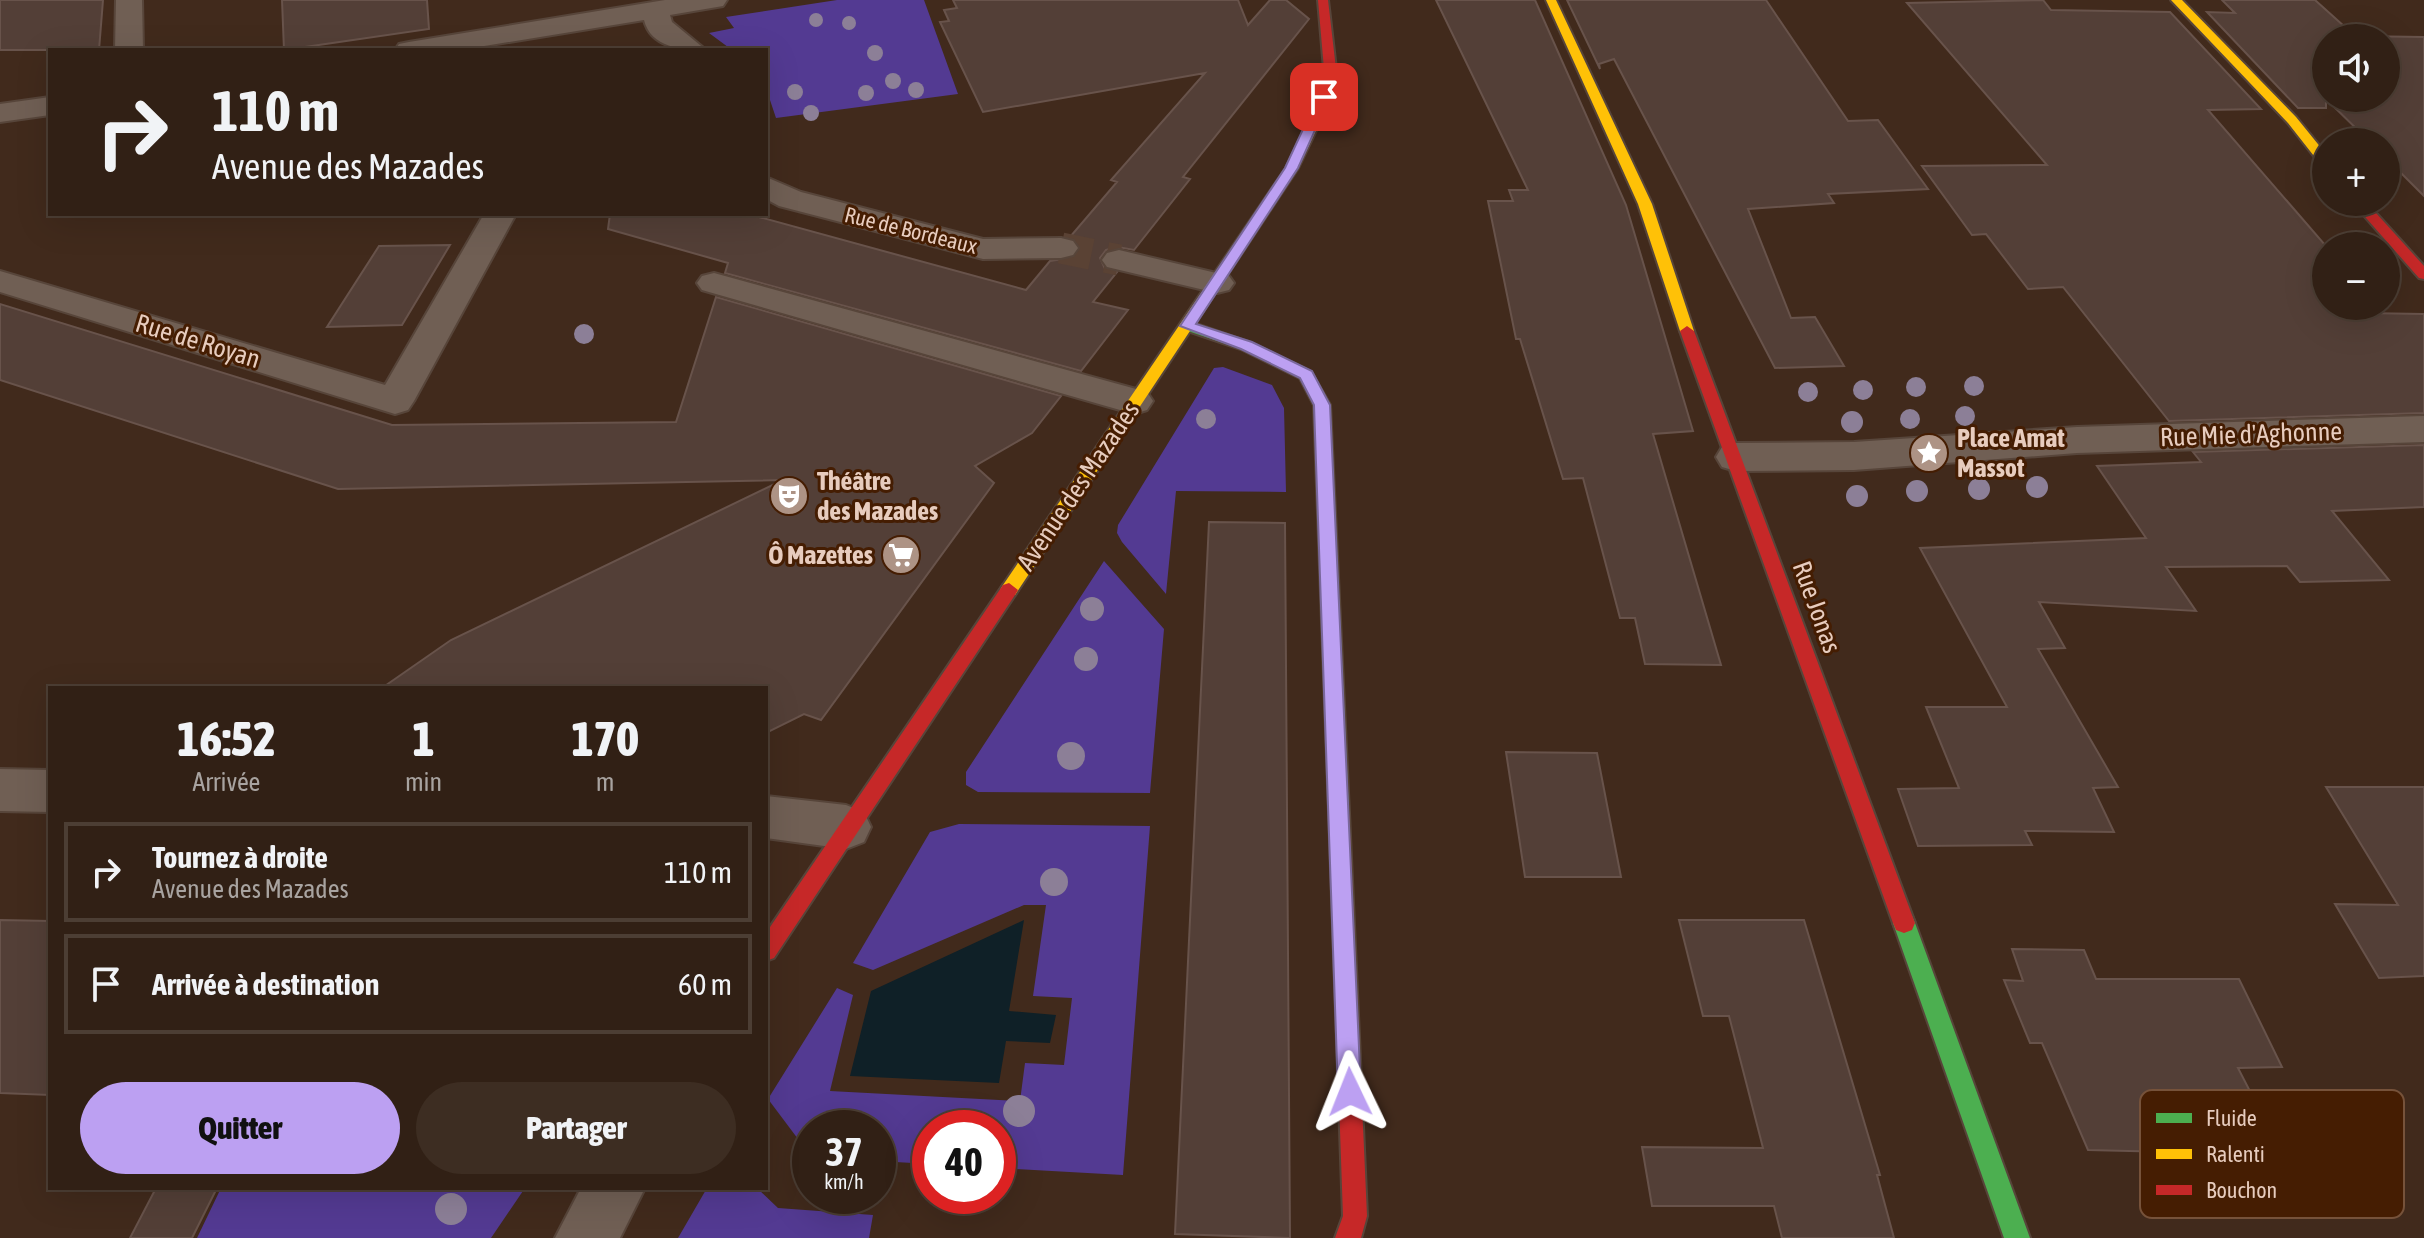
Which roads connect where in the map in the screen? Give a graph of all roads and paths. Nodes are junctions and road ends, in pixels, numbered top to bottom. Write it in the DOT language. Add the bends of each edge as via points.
graph roads {
  1 [pos="129,0"];
  2 [pos="714,0"];
  3 [pos="1323,0"];
  4 [pos="1551,0"];
  5 [pos="2176,0"];
  6 [pos="598,10"];
  7 [pos="655,10"];
  8 [pos="129,48"];
  9 [pos="418,48"];
  10 [pos="594,48"];
  11 [pos="689,48"];
  12 [pos="48,106"];
  13 [pos="0,113"];
  14 [pos="2312,145"];
  15 [pos="768,188"];
  16 [pos="499,216"];
  17 [pos="2371,216"];
  18 [pos="1061,248"];
  19 [pos="1119,260"];
  20 [pos="2424,275"];
  21 [pos="0,281"];
  22 [pos="714,283"];
  23 [pos="1217,283"];
  24 [pos="1187,326"];
  25 [pos="1134,401"];
  26 [pos="2424,429"];
  27 [pos="1736,457"];
  28 [pos="0,790"];
  29 [pos="48,791"];
  30 [pos="768,817"];
  31 [pos="846,827"];
  32 [pos="768,948"];
  33 [pos="614,1190"];
  34 [pos="586,1238"];
  35 [pos="1348,1238"];
  36 [pos="2017,1238"];
  1 -- 8 [label="street"];
  2 -- 7 [label="street"];
  3 -- 23 [label="street, Avenue des Mazades" via="1333,44 1318,116 1292,168"];
  4 -- 27 [label="street, Rue Jonas" via="1645,204 1706,386"];
  5 -- 14 [label="street"];
  6 -- 7 [label="street"];
  6 -- 9 [label="street"];
  6 -- 10 [label="street" via="603,32"];
  7 -- 11 [label="street" via="659,26"];
  12 -- 13 [label="street"];
  15 -- 18 [label="street, Rue de Bordeaux" via="790,199 983,249"];
  16 -- 21 [label="street, Rue de Royan" via="395,401"];
  17 -- 20 [label="street"];
  19 -- 23 [label="street"];
  22 -- 25 [label="street"];
  23 -- 24 [label="street, Avenue des Mazades"];
  24 -- 25 [label="street, Avenue des Mazades"];
  24 -- 35 [label="street" via="1306,375 1322,405 1355,1216"];
  25 -- 31 [label="street, Avenue des Mazades"];
  26 -- 27 [label="street, Rue Mie d'Aghonne"];
  27 -- 36 [label="street, Rue Jonas"];
  28 -- 29 [label="street"];
  30 -- 31 [label="street"];
  31 -- 32 [label="street, Avenue des Mazades"];
  33 -- 34 [label="street"];
}
